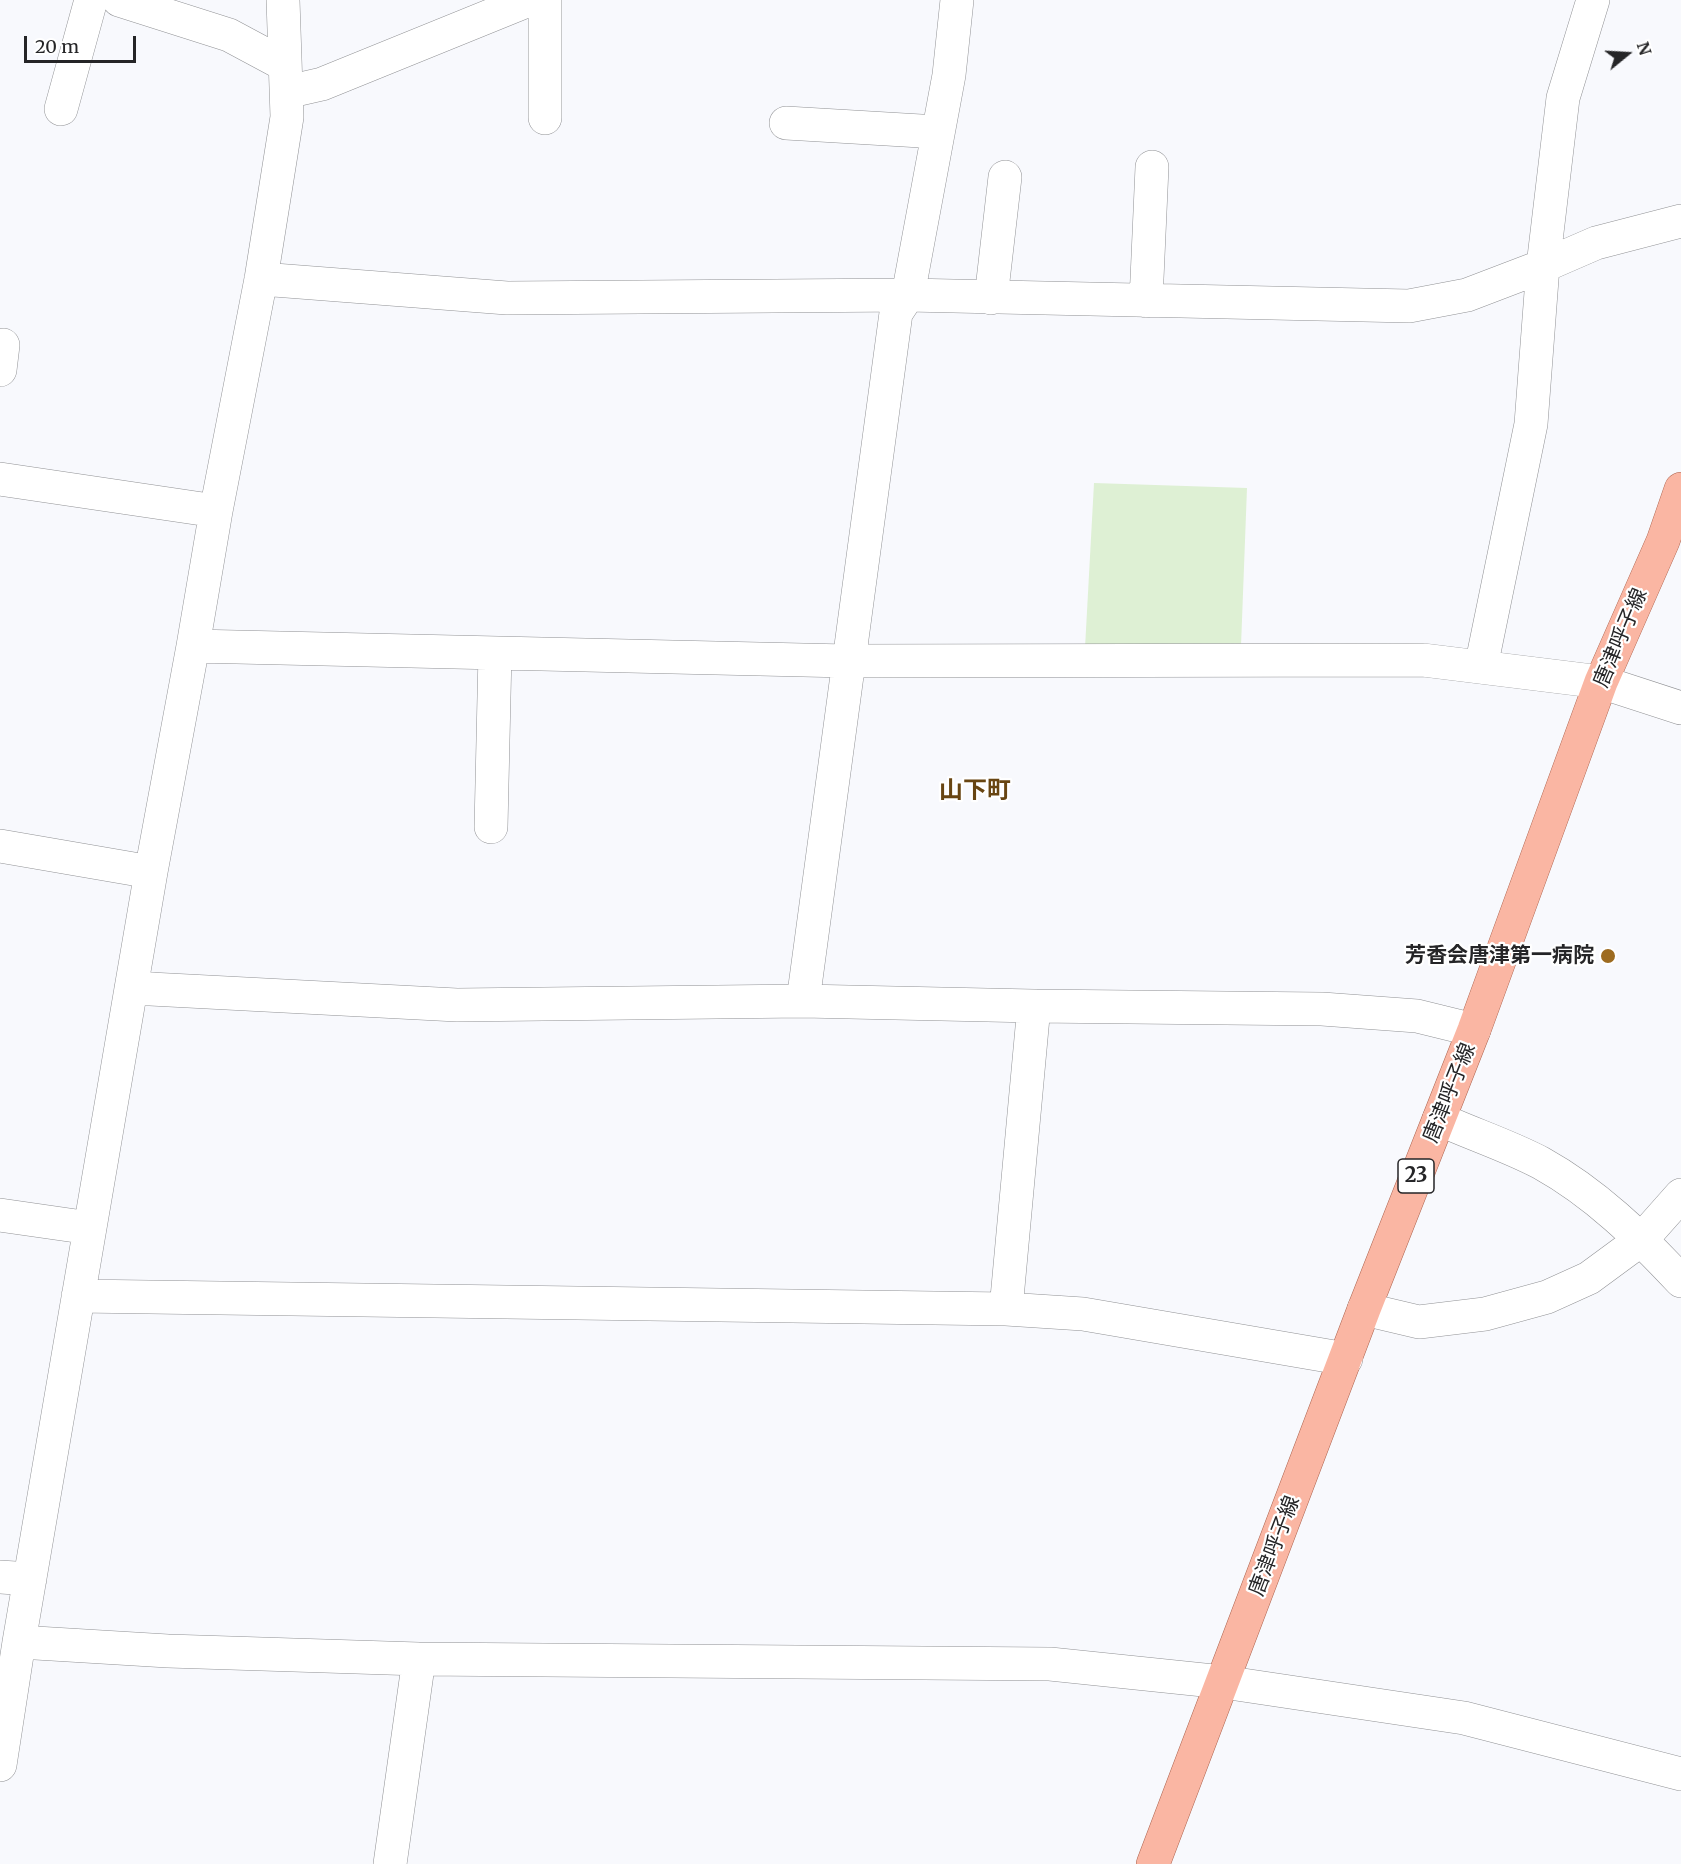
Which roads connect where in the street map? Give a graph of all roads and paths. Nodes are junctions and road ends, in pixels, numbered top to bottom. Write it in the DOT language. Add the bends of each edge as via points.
graph roads {
  1 [pos="91,0"];
  2 [pos="119,0"];
  3 [pos="283,0"];
  4 [pos="529,0"];
  5 [pos="545,0"];
  6 [pos="957,0"];
  7 [pos="1593,0"];
  8 [pos="286,79"];
  9 [pos="61,109"];
  10 [pos="545,118"];
  11 [pos="786,123"];
  12 [pos="938,132"];
  13 [pos="1152,167"];
  14 [pos="1005,177"];
  15 [pos="1681,221"];
  16 [pos="1543,266"];
  17 [pos="261,279"];
  18 [pos="908,296"];
  19 [pos="991,298"];
  20 [pos="1146,301"];
  21 [pos="0,479"];
  22 [pos="1681,489"];
  23 [pos="216,511"];
  24 [pos="1672,544"];
  25 [pos="193,646"];
  26 [pos="495,653"];
  27 [pos="847,662"];
  28 [pos="1481,667"];
  29 [pos="1601,682"];
  30 [pos="1681,708"];
  31 [pos="491,827"];
  32 [pos="0,846"];
  33 [pos="151,872"];
  34 [pos="131,988"];
  35 [pos="803,1001"];
  36 [pos="1034,1006"];
  37 [pos="1474,1030"];
  38 [pos="1439,1119"];
  39 [pos="1681,1196"];
  40 [pos="0,1215"];
  41 [pos="90,1228"];
  42 [pos="1642,1239"];
  43 [pos="1681,1281"];
  44 [pos="78,1296"];
  45 [pos="1006,1309"];
  46 [pos="1364,1309"];
  47 [pos="1346,1359"];
  48 [pos="15,1578"];
  49 [pos="19,1642"];
  50 [pos="419,1659"];
  51 [pos="1223,1682"];
  52 [pos="0,1765"];
  53 [pos="1681,1774"];
  54 [pos="390,1864"];
  55 [pos="1153,1864"];
  1 -- 9 [label="street"];
  2 -- 8 [label="street" via="229,35"];
  3 -- 8 [label="street"];
  4 -- 8 [label="street" via="322,84"];
  5 -- 10 [label="street"];
  6 -- 12 [label="street"];
  7 -- 16 [label="street" via="1563,98"];
  8 -- 17 [label="street" via="287,117"];
  11 -- 12 [label="street"];
  12 -- 18 [label="street"];
  13 -- 20 [label="street"];
  14 -- 19 [label="street"];
  15 -- 16 [label="street" via="1596,243"];
  16 -- 20 [label="street" via="1467,295 1409,306"];
  16 -- 28 [label="street" via="1532,424"];
  17 -- 18 [label="street" via="507,298"];
  17 -- 23 [label="street"];
  18 -- 19 [label="street"];
  18 -- 27 [label="street" via="896,313"];
  19 -- 20 [label="street"];
  21 -- 23 [label="street"];
  22 -- 24 [label="main road, 唐津呼子線 / 23"];
  23 -- 25 [label="street"];
  24 -- 29 [label="main road, 唐津呼子線 / 23"];
  25 -- 26 [label="street"];
  25 -- 33 [label="street"];
  26 -- 27 [label="street"];
  26 -- 31 [label="street"];
  27 -- 28 [label="street" via="1423,660"];
  27 -- 35 [label="street"];
  28 -- 29 [label="street"];
  29 -- 30 [label="street"];
  29 -- 37 [label="main road, 唐津呼子線 / 23"];
  32 -- 33 [label="street"];
  33 -- 34 [label="street"];
  34 -- 35 [label="street" via="457,1005"];
  34 -- 41 [label="street"];
  35 -- 36 [label="street"];
  36 -- 37 [label="street" via="1322,1009 1417,1016"];
  36 -- 45 [label="street"];
  37 -- 38 [label="main road, 唐津呼子線 / 23"];
  38 -- 42 [label="street" via="1540,1163 1597,1200"];
  38 -- 46 [label="main road, 唐津呼子線 / 23"];
  39 -- 42 [label="street"];
  40 -- 41 [label="street"];
  41 -- 44 [label="street"];
  42 -- 43 [label="street"];
  42 -- 46 [label="street" via="1589,1278 1547,1297 1485,1314 1419,1322"];
  44 -- 45 [label="street"];
  44 -- 48 [label="street"];
  45 -- 47 [label="street" via="1083,1314"];
  46 -- 47 [label="main road, 唐津呼子線 / 23"];
  47 -- 51 [label="main road, 唐津呼子線 / 23"];
  48 -- 49 [label="street"];
  49 -- 50 [label="street"];
  49 -- 52 [label="street"];
  50 -- 51 [label="street" via="1050,1664"];
  50 -- 54 [label="street"];
  51 -- 53 [label="street" via="1464,1718"];
  51 -- 55 [label="main road, 唐津呼子線 / 23"];
}
